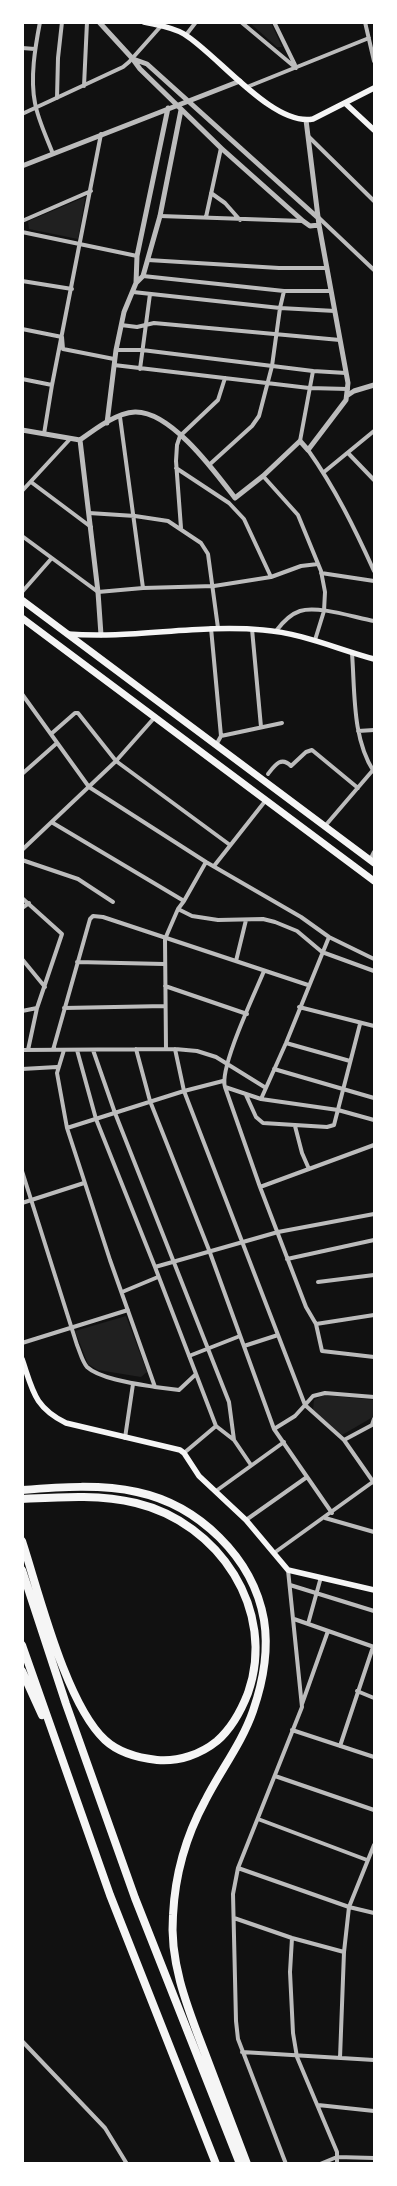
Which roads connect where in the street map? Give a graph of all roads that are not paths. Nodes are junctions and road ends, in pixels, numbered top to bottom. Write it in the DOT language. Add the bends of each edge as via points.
graph roads {
  1 [pos="40,22"];
  2 [pos="62,22"];
  3 [pos="86,22"];
  4 [pos="99,22"];
  5 [pos="144,22"];
  6 [pos="196,22"];
  7 [pos="241,22"];
  8 [pos="274,22"];
  9 [pos="366,22"];
  10 [pos="161,26"];
  11 [pos="186,35"];
  12 [pos="369,38"];
  13 [pos="22,48"];
  14 [pos="35,49"];
  15 [pos="132,58"];
  16 [pos="374,61"];
  17 [pos="296,68"];
  18 [pos="240,81"];
  19 [pos="84,86"];
  20 [pos="247,87"];
  21 [pos="374,88"];
  22 [pos="58,98"];
  23 [pos="188,101"];
  24 [pos="346,104"];
  25 [pos="176,105"];
  26 [pos="36,108"];
  27 [pos="168,108"];
  28 [pos="181,110"];
  29 [pos="22,114"];
  30 [pos="306,120"];
  31 [pos="374,130"];
  32 [pos="101,134"];
  33 [pos="309,137"];
  34 [pos="221,148"];
  35 [pos="53,154"];
  36 [pos="22,166"];
  37 [pos="90,191"];
  38 [pos="211,193"];
  39 [pos="374,201"];
  40 [pos="160,216"];
  41 [pos="206,217"];
  42 [pos="318,217"];
  43 [pos="240,220"];
  44 [pos="22,221"];
  45 [pos="303,221"];
  46 [pos="319,225"];
  47 [pos="22,232"];
  48 [pos="81,244"];
  49 [pos="137,256"];
  50 [pos="148,260"];
  51 [pos="326,268"];
  52 [pos="374,270"];
  53 [pos="143,276"];
  54 [pos="22,281"];
  55 [pos="136,283"];
  56 [pos="72,289"];
  57 [pos="284,290"];
  58 [pos="330,291"];
  59 [pos="133,292"];
  60 [pos="150,294"];
  61 [pos="280,308"];
  62 [pos="335,311"];
  63 [pos="121,325"];
  64 [pos="145,326"];
  65 [pos="22,329"];
  66 [pos="277,335"];
  67 [pos="62,337"];
  68 [pos="340,340"];
  69 [pos="116,350"];
  70 [pos="142,350"];
  71 [pos="114,362"];
  72 [pos="272,366"];
  73 [pos="140,369"];
  74 [pos="313,371"];
  75 [pos="346,373"];
  76 [pos="225,378"];
  77 [pos="22,379"];
  78 [pos="268,383"];
  79 [pos="52,385"];
  80 [pos="374,385"];
  81 [pos="309,388"];
  82 [pos="348,392"];
  83 [pos="120,417"];
  84 [pos="107,423"];
  85 [pos="22,430"];
  86 [pos="374,431"];
  87 [pos="44,434"];
  88 [pos="180,436"];
  89 [pos="70,439"];
  90 [pos="80,440"];
  91 [pos="300,441"];
  92 [pos="308,450"];
  93 [pos="348,453"];
  94 [pos="209,465"];
  95 [pos="176,468"];
  96 [pos="324,472"];
  97 [pos="263,476"];
  98 [pos="374,480"];
  99 [pos="32,482"];
  100 [pos="22,491"];
  101 [pos="235,498"];
  102 [pos="229,503"];
  103 [pos="89,513"];
  104 [pos="135,516"];
  105 [pos="91,527"];
  106 [pos="181,528"];
  107 [pos="22,536"];
  108 [pos="51,559"];
  109 [pos="318,564"];
  110 [pos="374,568"];
  111 [pos="321,573"];
  112 [pos="270,577"];
  113 [pos="374,581"];
  114 [pos="214,586"];
  115 [pos="143,588"];
  116 [pos="22,592"];
  117 [pos="98,592"];
  118 [pos="22,600"];
  119 [pos="324,611"];
  120 [pos="22,618"];
  121 [pos="374,621"];
  122 [pos="211,628"];
  123 [pos="218,628"];
  124 [pos="252,629"];
  125 [pos="276,631"];
  126 [pos="68,634"];
  127 [pos="101,635"];
  128 [pos="315,640"];
  129 [pos="352,653"];
  130 [pos="374,658"];
  131 [pos="22,694"];
  132 [pos="155,717"];
  133 [pos="282,723"];
  134 [pos="261,727"];
  135 [pos="374,730"];
  136 [pos="358,731"];
  137 [pos="51,734"];
  138 [pos="221,736"];
  139 [pos="57,743"];
  140 [pos="216,745"];
  141 [pos="116,761"];
  142 [pos="374,771"];
  143 [pos="22,774"];
  144 [pos="268,774"];
  145 [pos="89,787"];
  146 [pos="358,788"];
  147 [pos="266,800"];
  148 [pos="53,823"];
  149 [pos="325,826"];
  150 [pos="230,845"];
  151 [pos="22,850"];
  152 [pos="374,852"];
  153 [pos="22,860"];
  154 [pos="372,861"];
  155 [pos="206,862"];
  156 [pos="214,866"];
  157 [pos="374,882"];
  158 [pos="22,898"];
  159 [pos="184,901"];
  160 [pos="112,902"];
  161 [pos="29,903"];
  162 [pos="22,908"];
  163 [pos="178,909"];
  164 [pos="246,920"];
  165 [pos="329,937"];
  166 [pos="165,939"];
  167 [pos="322,952"];
  168 [pos="374,952"];
  169 [pos="373,958"];
  170 [pos="22,959"];
  171 [pos="236,961"];
  172 [pos="77,962"];
  173 [pos="164,964"];
  174 [pos="264,971"];
  175 [pos="374,971"];
  176 [pos="308,985"];
  177 [pos="166,986"];
  178 [pos="45,987"];
  179 [pos="165,1006"];
  180 [pos="299,1007"];
  181 [pos="37,1008"];
  182 [pos="64,1008"];
  183 [pos="22,1011"];
  184 [pos="247,1014"];
  185 [pos="360,1024"];
  186 [pos="374,1026"];
  187 [pos="286,1043"];
  188 [pos="136,1049"];
  189 [pos="166,1049"];
  190 [pos="175,1049"];
  191 [pos="22,1050"];
  192 [pos="28,1050"];
  193 [pos="53,1050"];
  194 [pos="64,1050"];
  195 [pos="77,1050"];
  196 [pos="93,1050"];
  197 [pos="350,1061"];
  198 [pos="227,1064"];
  199 [pos="57,1067"];
  200 [pos="22,1069"];
  201 [pos="274,1069"];
  202 [pos="223,1081"];
  203 [pos="225,1087"];
  204 [pos="266,1088"];
  205 [pos="343,1089"];
  206 [pos="184,1091"];
  207 [pos="246,1095"];
  208 [pos="260,1098"];
  209 [pos="374,1098"];
  210 [pos="150,1102"];
  211 [pos="338,1110"];
  212 [pos="115,1113"];
  213 [pos="96,1119"];
  214 [pos="374,1120"];
  215 [pos="295,1126"];
  216 [pos="67,1128"];
  217 [pos="374,1146"];
  218 [pos="309,1169"];
  219 [pos="22,1171"];
  220 [pos="84,1183"];
  221 [pos="260,1187"];
  222 [pos="32,1200"];
  223 [pos="22,1203"];
  224 [pos="374,1214"];
  225 [pos="278,1232"];
  226 [pos="374,1240"];
  227 [pos="242,1241"];
  228 [pos="209,1250"];
  229 [pos="287,1258"];
  230 [pos="173,1261"];
  231 [pos="156,1267"];
  232 [pos="374,1275"];
  233 [pos="158,1277"];
  234 [pos="318,1282"];
  235 [pos="122,1292"];
  236 [pos="128,1310"];
  237 [pos="374,1315"];
  238 [pos="316,1324"];
  239 [pos="71,1327"];
  240 [pos="278,1335"];
  241 [pos="240,1336"];
  242 [pos="22,1343"];
  243 [pos="244,1346"];
  244 [pos="208,1349"];
  245 [pos="189,1356"];
  246 [pos="374,1357"];
  247 [pos="22,1359"];
  248 [pos="195,1375"];
  249 [pos="133,1384"];
  250 [pos="155,1387"];
  251 [pos="374,1396"];
  252 [pos="305,1405"];
  253 [pos="374,1419"];
  254 [pos="216,1426"];
  255 [pos="274,1429"];
  256 [pos="125,1438"];
  257 [pos="234,1440"];
  258 [pos="344,1440"];
  259 [pos="284,1442"];
  260 [pos="184,1453"];
  261 [pos="251,1464"];
  262 [pos="307,1477"];
  263 [pos="374,1482"];
  264 [pos="22,1490"];
  265 [pos="216,1491"];
  266 [pos="22,1499"];
  267 [pos="332,1513"];
  268 [pos="325,1518"];
  269 [pos="246,1520"];
  270 [pos="374,1532"];
  271 [pos="22,1541"];
  272 [pos="274,1553"];
  273 [pos="22,1570"];
  274 [pos="288,1570"];
  275 [pos="321,1577"];
  276 [pos="290,1585"];
  277 [pos="374,1590"];
  278 [pos="316,1593"];
  279 [pos="374,1611"];
  280 [pos="294,1619"];
  281 [pos="308,1624"];
  282 [pos="328,1631"];
  283 [pos="22,1645"];
  284 [pos="374,1647"];
  285 [pos="22,1671"];
  286 [pos="357,1691"];
  287 [pos="374,1698"];
  288 [pos="302,1707"];
  289 [pos="292,1730"];
  290 [pos="340,1746"];
  291 [pos="374,1757"];
  292 [pos="275,1776"];
  293 [pos="69,1777"];
  294 [pos="374,1810"];
  295 [pos="258,1819"];
  296 [pos="374,1845"];
  297 [pos="367,1860"];
  298 [pos="238,1868"];
  299 [pos="349,1906"];
  300 [pos="374,1913"];
  301 [pos="234,1918"];
  302 [pos="292,1938"];
  303 [pos="344,1952"];
  304 [pos="22,2041"];
  305 [pos="242,2052"];
  306 [pos="297,2056"];
  307 [pos="340,2058"];
  308 [pos="374,2060"];
  309 [pos="318,2105"];
  310 [pos="374,2111"];
  311 [pos="337,2157"];
  312 [pos="374,2158"];
  313 [pos="127,2164"];
  314 [pos="216,2164"];
  315 [pos="240,2164"];
  316 [pos="247,2164"];
  317 [pos="286,2164"];
  318 [pos="320,2164"];
  319 [pos="337,2164"];
  1 -- 14 [label="street"];
  2 -- 22 [label="street"];
  3 -- 19 [label="street"];
  4 -- 15 [label="street"];
  5 -- 10 [label="main road"];
  6 -- 11 [label="street"];
  7 -- 17 [label="street"];
  8 -- 17 [label="street"];
  9 -- 12 [label="street"];
  10 -- 11 [label="main road"];
  10 -- 15 [label="street"];
  11 -- 18 [label="main road"];
  12 -- 16 [label="street"];
  12 -- 17 [label="street"];
  13 -- 14 [label="street"];
  14 -- 26 [label="street"];
  15 -- 19 [label="street" via="116,71"];
  15 -- 23 [label="street" via="147,64"];
  15 -- 25 [label="street"];
  17 -- 20 [label="street"];
  18 -- 20 [label="main road"];
  18 -- 23 [label="street"];
  19 -- 22 [label="street"];
  20 -- 30 [label="main road" via="285,114"];
  21 -- 24 [label="main road"];
  22 -- 26 [label="street"];
  23 -- 25 [label="street"];
  23 -- 42 [label="street"];
  24 -- 30 [label="main road"];
  24 -- 31 [label="main road"];
  25 -- 27 [label="street"];
  25 -- 28 [label="street"];
  26 -- 29 [label="street"];
  26 -- 35 [label="street"];
  27 -- 32 [label="street"];
  27 -- 49 [label="street"];
  28 -- 34 [label="street"];
  28 -- 40 [label="street"];
  30 -- 33 [label="street"];
  32 -- 35 [label="street"];
  32 -- 37 [label="street"];
  33 -- 39 [label="street"];
  33 -- 42 [label="street"];
  34 -- 38 [label="street"];
  34 -- 45 [label="street"];
  35 -- 36 [label="street"];
  37 -- 44 [label="street"];
  37 -- 48 [label="street"];
  38 -- 41 [label="street"];
  38 -- 43 [label="street"];
  40 -- 41 [label="street"];
  40 -- 50 [label="street"];
  41 -- 43 [label="street"];
  42 -- 46 [label="street"];
  42 -- 52 [label="street"];
  43 -- 45 [label="street"];
  45 -- 46 [label="street" via="310,226"];
  46 -- 51 [label="street"];
  47 -- 48 [label="street"];
  48 -- 49 [label="street"];
  48 -- 56 [label="street"];
  49 -- 55 [label="street"];
  50 -- 51 [label="street"];
  50 -- 53 [label="street"];
  51 -- 58 [label="street"];
  53 -- 55 [label="street"];
  53 -- 57 [label="street"];
  54 -- 56 [label="street"];
  55 -- 59 [label="street"];
  56 -- 67 [label="street"];
  57 -- 58 [label="street"];
  57 -- 61 [label="street"];
  58 -- 62 [label="street"];
  59 -- 60 [label="street"];
  59 -- 63 [label="street"];
  60 -- 61 [label="street"];
  60 -- 64 [label="street"];
  61 -- 62 [label="street"];
  61 -- 66 [label="street"];
  62 -- 68 [label="street"];
  63 -- 64 [label="street"];
  63 -- 69 [label="street"];
  64 -- 66 [label="street" via="154,322"];
  64 -- 70 [label="street"];
  65 -- 67 [label="street"];
  66 -- 68 [label="street"];
  66 -- 72 [label="street"];
  67 -- 71 [label="street" via="64,349"];
  67 -- 79 [label="street"];
  68 -- 75 [label="street"];
  69 -- 70 [label="street"];
  69 -- 71 [label="street"];
  70 -- 72 [label="street"];
  70 -- 73 [label="street"];
  71 -- 73 [label="street"];
  71 -- 84 [label="street"];
  72 -- 74 [label="street"];
  72 -- 78 [label="street"];
  73 -- 76 [label="street"];
  74 -- 75 [label="street"];
  74 -- 81 [label="street"];
  75 -- 82 [label="street"];
  76 -- 78 [label="street"];
  76 -- 88 [label="street" via="217,402"];
  77 -- 79 [label="street"];
  78 -- 81 [label="street"];
  78 -- 94 [label="street" via="256,421"];
  79 -- 87 [label="street"];
  80 -- 82 [label="street"];
  81 -- 82 [label="street"];
  81 -- 91 [label="street"];
  82 -- 92 [label="street"];
  83 -- 84 [label="street"];
  83 -- 88 [label="street" via="133,412 147,414"];
  83 -- 104 [label="street"];
  84 -- 90 [label="street"];
  85 -- 87 [label="street"];
  86 -- 93 [label="street"];
  87 -- 89 [label="street"];
  88 -- 94 [label="street"];
  88 -- 95 [label="street"];
  89 -- 90 [label="street"];
  89 -- 99 [label="street"];
  90 -- 103 [label="street"];
  91 -- 92 [label="street"];
  91 -- 97 [label="street"];
  92 -- 96 [label="street"];
  93 -- 96 [label="street"];
  93 -- 98 [label="street"];
  94 -- 101 [label="street"];
  95 -- 102 [label="street"];
  95 -- 106 [label="street"];
  96 -- 110 [label="street"];
  97 -- 101 [label="street"];
  97 -- 109 [label="street" via="298,515"];
  99 -- 100 [label="street"];
  99 -- 105 [label="street"];
  101 -- 102 [label="street"];
  102 -- 112 [label="street" via="244,519"];
  103 -- 104 [label="street"];
  103 -- 105 [label="street"];
  104 -- 106 [label="street" via="168,521"];
  104 -- 115 [label="street"];
  105 -- 117 [label="street"];
  106 -- 114 [label="street" via="207,550"];
  107 -- 108 [label="street"];
  108 -- 116 [label="street"];
  108 -- 117 [label="street"];
  109 -- 111 [label="street"];
  109 -- 112 [label="street" via="301,566"];
  111 -- 113 [label="street"];
  111 -- 119 [label="street"];
  112 -- 114 [label="street"];
  114 -- 115 [label="street"];
  114 -- 123 [label="street"];
  115 -- 117 [label="street"];
  117 -- 127 [label="street"];
  118 -- 126 [label="highway"];
  119 -- 121 [label="street"];
  119 -- 125 [label="street" via="299,611"];
  119 -- 128 [label="street"];
  120 -- 132 [label="highway"];
  122 -- 123 [label="main road"];
  122 -- 127 [label="main road"];
  122 -- 138 [label="street"];
  123 -- 124 [label="main road"];
  124 -- 125 [label="main road"];
  124 -- 134 [label="street"];
  125 -- 128 [label="main road"];
  126 -- 127 [label="main road"];
  126 -- 140 [label="highway"];
  128 -- 129 [label="main road"];
  129 -- 130 [label="main road"];
  129 -- 136 [label="street"];
  131 -- 137 [label="street"];
  132 -- 141 [label="street"];
  132 -- 147 [label="highway"];
  133 -- 134 [label="street"];
  134 -- 138 [label="street"];
  135 -- 136 [label="street"];
  136 -- 142 [label="street"];
  137 -- 139 [label="street"];
  137 -- 141 [label="street" via="78,712"];
  138 -- 140 [label="street"];
  139 -- 143 [label="street"];
  139 -- 145 [label="street"];
  140 -- 149 [label="highway"];
  141 -- 145 [label="street"];
  141 -- 150 [label="street"];
  142 -- 146 [label="street"];
  144 -- 146 [label="street" via="282,761 292,766 309,749"];
  145 -- 148 [label="street"];
  145 -- 155 [label="street"];
  146 -- 149 [label="street"];
  147 -- 150 [label="street"];
  147 -- 157 [label="highway"];
  148 -- 151 [label="street"];
  148 -- 159 [label="street"];
  149 -- 154 [label="highway"];
  150 -- 156 [label="street"];
  152 -- 154 [label="street"];
  153 -- 160 [label="street" via="78,879"];
  155 -- 156 [label="street"];
  155 -- 159 [label="street"];
  156 -- 165 [label="street" via="302,917"];
  158 -- 161 [label="street"];
  159 -- 163 [label="street"];
  161 -- 162 [label="street"];
  161 -- 178 [label="street" via="62,934"];
  163 -- 164 [label="street" via="192,916"];
  163 -- 166 [label="street"];
  164 -- 167 [label="street" via="263,919 297,931"];
  164 -- 171 [label="street"];
  165 -- 167 [label="street"];
  165 -- 169 [label="street"];
  166 -- 171 [label="street"];
  166 -- 172 [label="street" via="93,916"];
  166 -- 173 [label="street"];
  167 -- 175 [label="street"];
  167 -- 176 [label="street"];
  168 -- 169 [label="street"];
  170 -- 178 [label="street"];
  171 -- 174 [label="street"];
  172 -- 173 [label="street"];
  172 -- 182 [label="street"];
  173 -- 177 [label="street"];
  174 -- 176 [label="street"];
  174 -- 184 [label="street"];
  176 -- 180 [label="street"];
  177 -- 179 [label="street"];
  177 -- 184 [label="street"];
  178 -- 181 [label="street"];
  179 -- 182 [label="street"];
  179 -- 189 [label="street"];
  180 -- 185 [label="street"];
  180 -- 187 [label="street"];
  181 -- 183 [label="street"];
  181 -- 192 [label="street"];
  182 -- 193 [label="street"];
  184 -- 198 [label="street"];
  185 -- 186 [label="street"];
  185 -- 197 [label="street"];
  187 -- 197 [label="street"];
  187 -- 201 [label="street"];
  188 -- 189 [label="street"];
  188 -- 196 [label="street"];
  188 -- 210 [label="street"];
  189 -- 190 [label="street"];
  190 -- 198 [label="street" via="197,1051"];
  190 -- 206 [label="street"];
  191 -- 192 [label="street"];
  192 -- 193 [label="street"];
  193 -- 194 [label="street"];
  194 -- 195 [label="street"];
  194 -- 199 [label="street"];
  195 -- 196 [label="street"];
  195 -- 213 [label="street"];
  196 -- 212 [label="street"];
  197 -- 205 [label="street"];
  198 -- 202 [label="street"];
  198 -- 204 [label="street"];
  199 -- 200 [label="street"];
  199 -- 216 [label="street" via="58,1090"];
  201 -- 204 [label="street"];
  201 -- 205 [label="street"];
  202 -- 203 [label="street"];
  202 -- 206 [label="street"];
  203 -- 207 [label="street"];
  203 -- 221 [label="street"];
  204 -- 208 [label="street"];
  205 -- 209 [label="street"];
  205 -- 211 [label="street"];
  206 -- 210 [label="street"];
  206 -- 227 [label="street"];
  207 -- 208 [label="street"];
  207 -- 215 [label="street" via="256,1117 263,1123"];
  208 -- 211 [label="street"];
  210 -- 212 [label="street"];
  210 -- 228 [label="street"];
  211 -- 214 [label="street"];
  211 -- 215 [label="street" via="334,1125"];
  212 -- 213 [label="street"];
  212 -- 230 [label="street"];
  213 -- 216 [label="street"];
  213 -- 231 [label="street"];
  215 -- 218 [label="street"];
  216 -- 220 [label="street"];
  217 -- 218 [label="street"];
  218 -- 221 [label="street"];
  219 -- 222 [label="street"];
  220 -- 222 [label="street"];
  220 -- 235 [label="street"];
  221 -- 225 [label="street"];
  222 -- 223 [label="street"];
  222 -- 239 [label="street"];
  224 -- 225 [label="street"];
  225 -- 227 [label="street"];
  225 -- 229 [label="street"];
  226 -- 229 [label="street"];
  227 -- 228 [label="street"];
  227 -- 240 [label="street"];
  228 -- 230 [label="street"];
  228 -- 241 [label="street"];
  229 -- 238 [label="street"];
  230 -- 231 [label="street"];
  230 -- 244 [label="street"];
  231 -- 233 [label="street"];
  232 -- 234 [label="street"];
  233 -- 235 [label="street"];
  233 -- 245 [label="street"];
  235 -- 236 [label="street"];
  236 -- 239 [label="street"];
  236 -- 250 [label="street"];
  237 -- 238 [label="street"];
  238 -- 246 [label="street" via="322,1351"];
  239 -- 242 [label="street"];
  239 -- 249 [label="street" via="86,1366 94,1372"];
  240 -- 243 [label="street"];
  240 -- 252 [label="street"];
  241 -- 243 [label="street"];
  241 -- 244 [label="street"];
  243 -- 255 [label="street"];
  244 -- 245 [label="street"];
  244 -- 257 [label="street" via="228,1402"];
  245 -- 248 [label="street"];
  247 -- 256 [label="main road" via="35,1396 50,1416"];
  248 -- 250 [label="street" via="179,1390"];
  248 -- 254 [label="street"];
  249 -- 250 [label="street"];
  249 -- 256 [label="street"];
  251 -- 252 [label="street" via="325,1393 313,1396"];
  252 -- 255 [label="street" via="295,1416"];
  252 -- 258 [label="street"];
  253 -- 258 [label="street" via="372,1425"];
  254 -- 257 [label="street"];
  254 -- 260 [label="street"];
  255 -- 259 [label="street"];
  256 -- 260 [label="main road"];
  257 -- 261 [label="street"];
  258 -- 263 [label="street"];
  259 -- 261 [label="street"];
  259 -- 262 [label="street"];
  260 -- 265 [label="main road" via="199,1476"];
  261 -- 265 [label="street"];
  262 -- 267 [label="street"];
  262 -- 269 [label="street"];
  263 -- 267 [label="street"];
  264 -- 316 [label="highway" via="128,1490 176,1504 208,1526 230,1550 246,1572 261,1608 266,1648 260,1690 252,1714 192,1827 181,1864 172,1927 176,1963 185,1998"];
  265 -- 269 [label="main road"];
  266 -- 271 [label="highway" via="104,1498 151,1507 187,1524 223,1558 247,1603 256,1644 249,1690 226,1734 202,1751 171,1760 144,1758 106,1741 77,1700"];
  267 -- 268 [label="street"];
  268 -- 270 [label="street"];
  268 -- 272 [label="street"];
  269 -- 272 [label="main road"];
  272 -- 274 [label="main road"];
  273 -- 315 [label="highway" via="132,1889"];
  274 -- 275 [label="main road"];
  274 -- 276 [label="street"];
  275 -- 277 [label="main road"];
  275 -- 278 [label="street"];
  276 -- 278 [label="street"];
  276 -- 280 [label="street"];
  278 -- 279 [label="street"];
  278 -- 281 [label="street"];
  280 -- 281 [label="street"];
  280 -- 288 [label="street"];
  281 -- 282 [label="street"];
  282 -- 284 [label="street"];
  282 -- 288 [label="street"];
  283 -- 293 [label="highway"];
  284 -- 286 [label="street"];
  285 -- 293 [label="highway"];
  286 -- 287 [label="street"];
  286 -- 290 [label="street"];
  288 -- 289 [label="street"];
  289 -- 290 [label="street"];
  289 -- 292 [label="street"];
  290 -- 291 [label="street"];
  292 -- 294 [label="street"];
  292 -- 295 [label="street"];
  293 -- 314 [label="highway" via="110,1895"];
  295 -- 297 [label="street"];
  295 -- 298 [label="street"];
  296 -- 297 [label="street"];
  297 -- 299 [label="street"];
  298 -- 299 [label="street"];
  298 -- 301 [label="street" via="233,1894"];
  299 -- 300 [label="street"];
  299 -- 303 [label="street"];
  301 -- 302 [label="street"];
  301 -- 305 [label="street" via="236,2021"];
  302 -- 303 [label="street"];
  302 -- 306 [label="street" via="290,1972"];
  303 -- 307 [label="street"];
  304 -- 313 [label="street" via="105,2128"];
  305 -- 306 [label="street"];
  305 -- 317 [label="street"];
  306 -- 307 [label="street"];
  306 -- 309 [label="street"];
  307 -- 308 [label="street"];
  309 -- 310 [label="street"];
  309 -- 311 [label="street"];
  311 -- 312 [label="street"];
  311 -- 318 [label="street"];
  311 -- 319 [label="street"];
}
